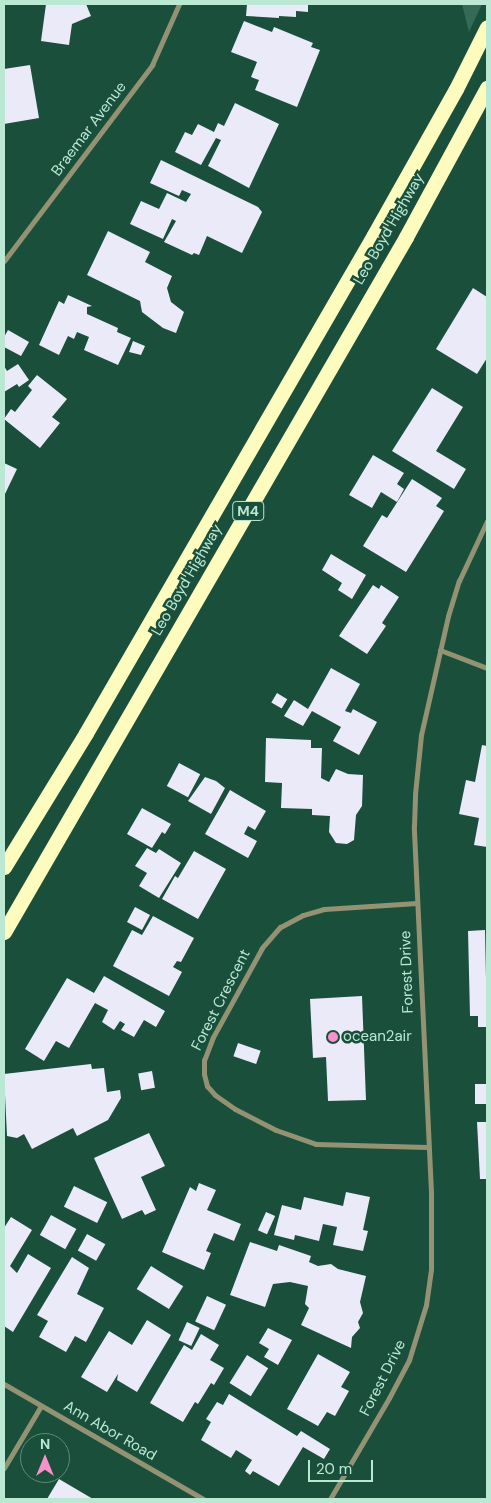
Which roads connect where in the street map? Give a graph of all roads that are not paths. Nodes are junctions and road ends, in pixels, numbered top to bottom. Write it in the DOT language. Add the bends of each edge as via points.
graph roads {
  1 [pos="179,4"];
  2 [pos="487,26"];
  3 [pos="487,88"];
  4 [pos="4,260"];
  5 [pos="487,521"];
  6 [pos="440,650"];
  7 [pos="487,668"];
  8 [pos="4,867"];
  9 [pos="417,903"];
  10 [pos="6,930"];
  11 [pos="427,1147"];
  12 [pos="4,1384"];
  13 [pos="41,1406"];
  14 [pos="4,1468"];
  15 [pos="203,1499"];
  16 [pos="330,1499"];
  1 -- 4 [label="street, Braemar Avenue" via="152,65"];
  2 -- 8 [label="highway, Leo Boyd Highway / M4" via="364,252 86,733"];
  3 -- 10 [label="highway, Leo Boyd Highway / M4" via="406,237"];
  5 -- 6 [label="street, Forest Drive" via="459,581"];
  6 -- 7 [label="street"];
  6 -- 9 [label="street, Forest Drive" via="417,762 414,826"];
  9 -- 11 [label="street, Forest Drive"];
  9 -- 11 [label="street, Forest Crescent" via="324,909 280,927 262,948 213,1037 204,1060 204,1074 207,1086 235,1109 276,1130 316,1144"];
  11 -- 16 [label="street, Forest Drive" via="430,1269 426,1305 409,1360"];
  12 -- 13 [label="street, Ann Abor Road"];
  13 -- 14 [label="street"];
  13 -- 15 [label="street, Ann Abor Road"];
}
